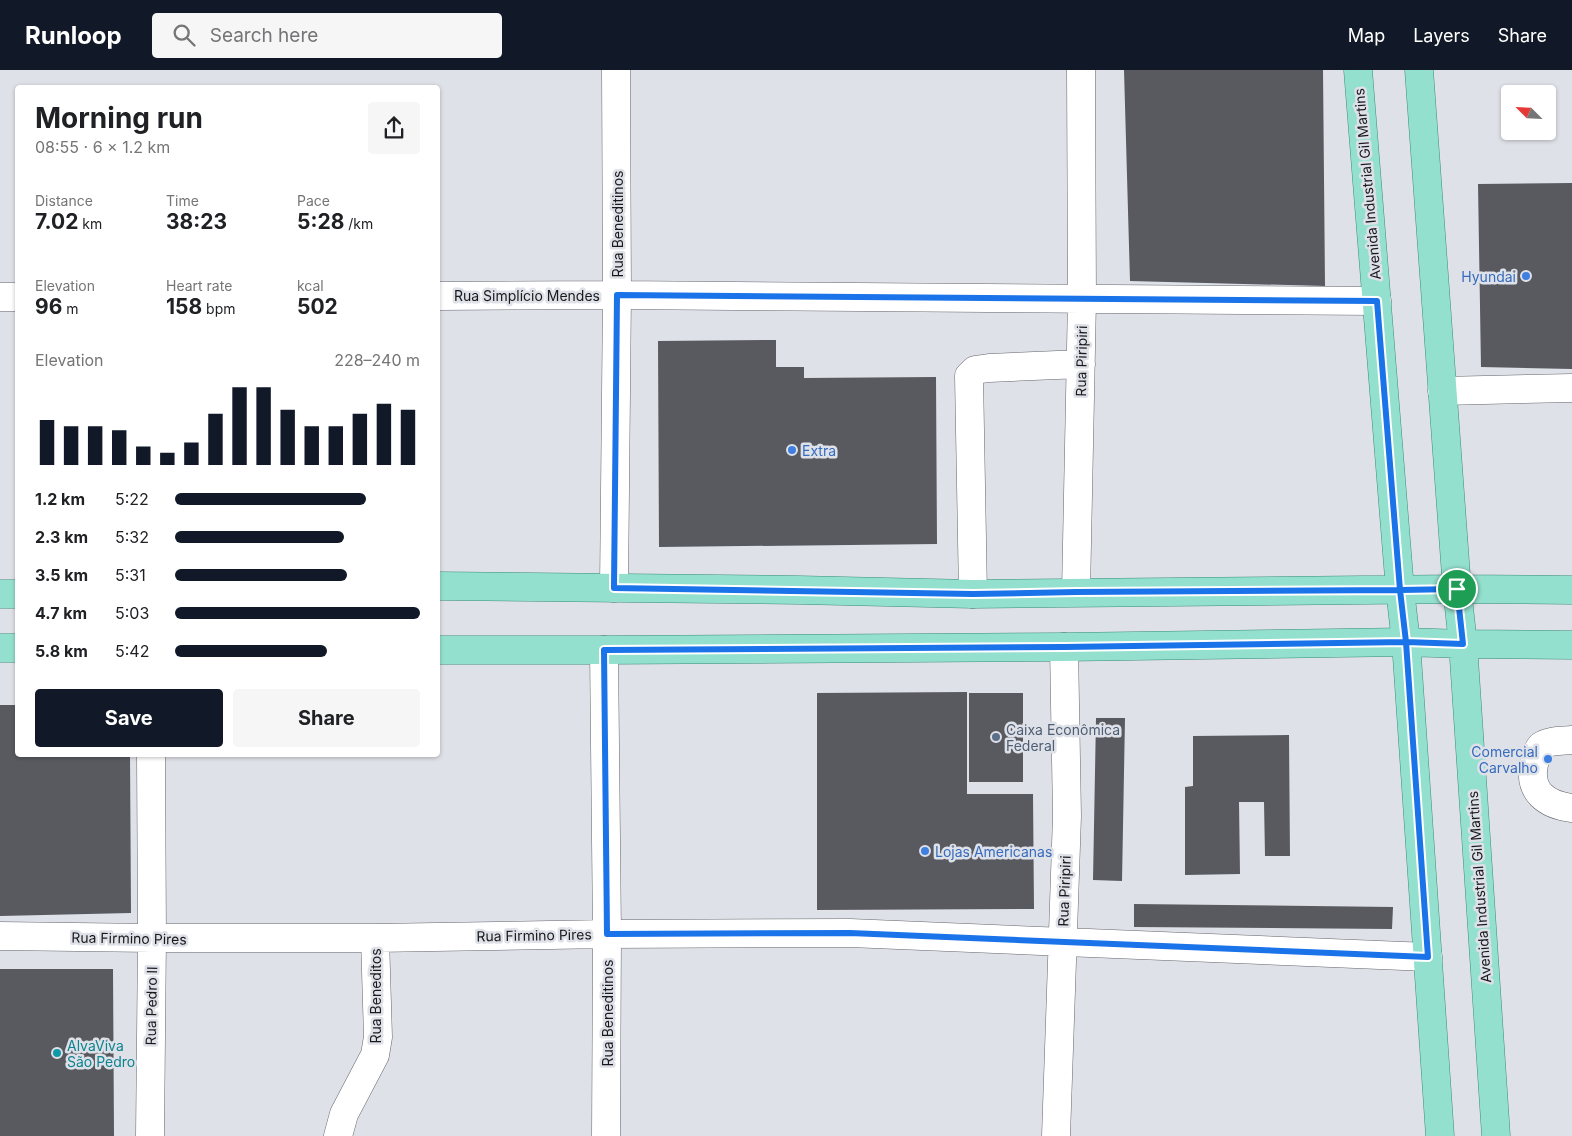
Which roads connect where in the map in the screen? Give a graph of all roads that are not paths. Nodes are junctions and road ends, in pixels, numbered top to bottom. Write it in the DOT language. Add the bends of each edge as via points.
graph roads {
  1 [pos="616,70"];
  2 [pos="1081,70"];
  3 [pos="1358,70"];
  4 [pos="1419,70"];
  5 [pos="617,295"];
  6 [pos="440,296"];
  7 [pos="0,297"];
  8 [pos="15,297"];
  9 [pos="1082,300"];
  10 [pos="1377,301"];
  11 [pos="1081,364"];
  12 [pos="1572,388"];
  13 [pos="1442,391"];
  14 [pos="440,586"];
  15 [pos="614,588"];
  16 [pos="1457,589"];
  17 [pos="1400,590"];
  18 [pos="1572,590"];
  19 [pos="1076,592"];
  20 [pos="0,594"];
  21 [pos="15,594"];
  22 [pos="973,594"];
  23 [pos="1406,642"];
  24 [pos="1463,644"];
  25 [pos="1572,645"];
  26 [pos="1064,647"];
  27 [pos="0,648"];
  28 [pos="15,648"];
  29 [pos="440,650"];
  30 [pos="604,650"];
  31 [pos="1572,740"];
  32 [pos="151,757"];
  33 [pos="1572,808"];
  34 [pos="607,934"];
  35 [pos="0,936"];
  36 [pos="152,938"];
  37 [pos="375,938"];
  38 [pos="1062,942"];
  39 [pos="1428,957"];
  40 [pos="150,1136"];
  41 [pos="338,1136"];
  42 [pos="606,1136"];
  43 [pos="1056,1136"];
  44 [pos="1440,1136"];
  45 [pos="1496,1136"];
  1 -- 5 [label="street, Rua Beneditinos"];
  2 -- 9 [label="street, Rua Piripiri"];
  3 -- 10 [label="main road, Avenida Industrial Gil Martins"];
  4 -- 13 [label="main road, Avenida Industrial Gil Martins"];
  5 -- 6 [label="street, Rua Simplício Mendes"];
  5 -- 9 [label="street, Rua Simplício Mendes"];
  5 -- 15 [label="street, Rua Beneditinos"];
  7 -- 8 [label="street"];
  9 -- 10 [label="street, Rua Simplício Mendes"];
  9 -- 11 [label="street, Rua Piripiri"];
  10 -- 17 [label="main road, Avenida Industrial Gil Martins"];
  11 -- 19 [label="street, Rua Piripiri"];
  11 -- 22 [label="street" via="989,368 975,370 969,376"];
  12 -- 13 [label="street"];
  13 -- 16 [label="main road, Avenida Industrial Gil Martins"];
  14 -- 15 [label="main road"];
  15 -- 22 [label="main road"];
  16 -- 17 [label="main road"];
  16 -- 18 [label="main road"];
  16 -- 24 [label="main road, Avenida Industrial Gil Martins"];
  17 -- 19 [label="main road"];
  17 -- 23 [label="main road, Avenida Industrial Gil Martins"];
  19 -- 22 [label="main road"];
  20 -- 21 [label="main road"];
  23 -- 24 [label="main road"];
  23 -- 26 [label="main road"];
  23 -- 39 [label="main road, Avenida Industrial Gil Martins"];
  24 -- 25 [label="main road"];
  24 -- 45 [label="main road, Avenida Industrial Gil Martins"];
  26 -- 30 [label="main road"];
  26 -- 38 [label="street, Rua Piripiri" via="1067,816"];
  27 -- 28 [label="main road"];
  29 -- 30 [label="main road"];
  30 -- 34 [label="street, Rua Beneditinos"];
  31 -- 33 [label="street" via="1542,745 1533,768 1535,787 1544,799"];
  32 -- 36 [label="street, Rua Pedro ll"];
  34 -- 37 [label="street, Rua Firmino Pires"];
  34 -- 38 [label="street, Rua Firmino Pires" via="850,933"];
  34 -- 42 [label="street, Rua Beneditinos"];
  35 -- 36 [label="street, Rua Firmino Pires"];
  36 -- 37 [label="street, Rua Firmino Pires"];
  36 -- 40 [label="street, Rua Pedro ll"];
  37 -- 41 [label="street, Rua Beneditos" via="378,1037 375,1055 344,1114"];
  38 -- 39 [label="street, Rua Firmino Pires"];
  38 -- 43 [label="street, Rua Piripiri"];
  39 -- 44 [label="main road, Avenida Industrial Gil Martins"];
}
